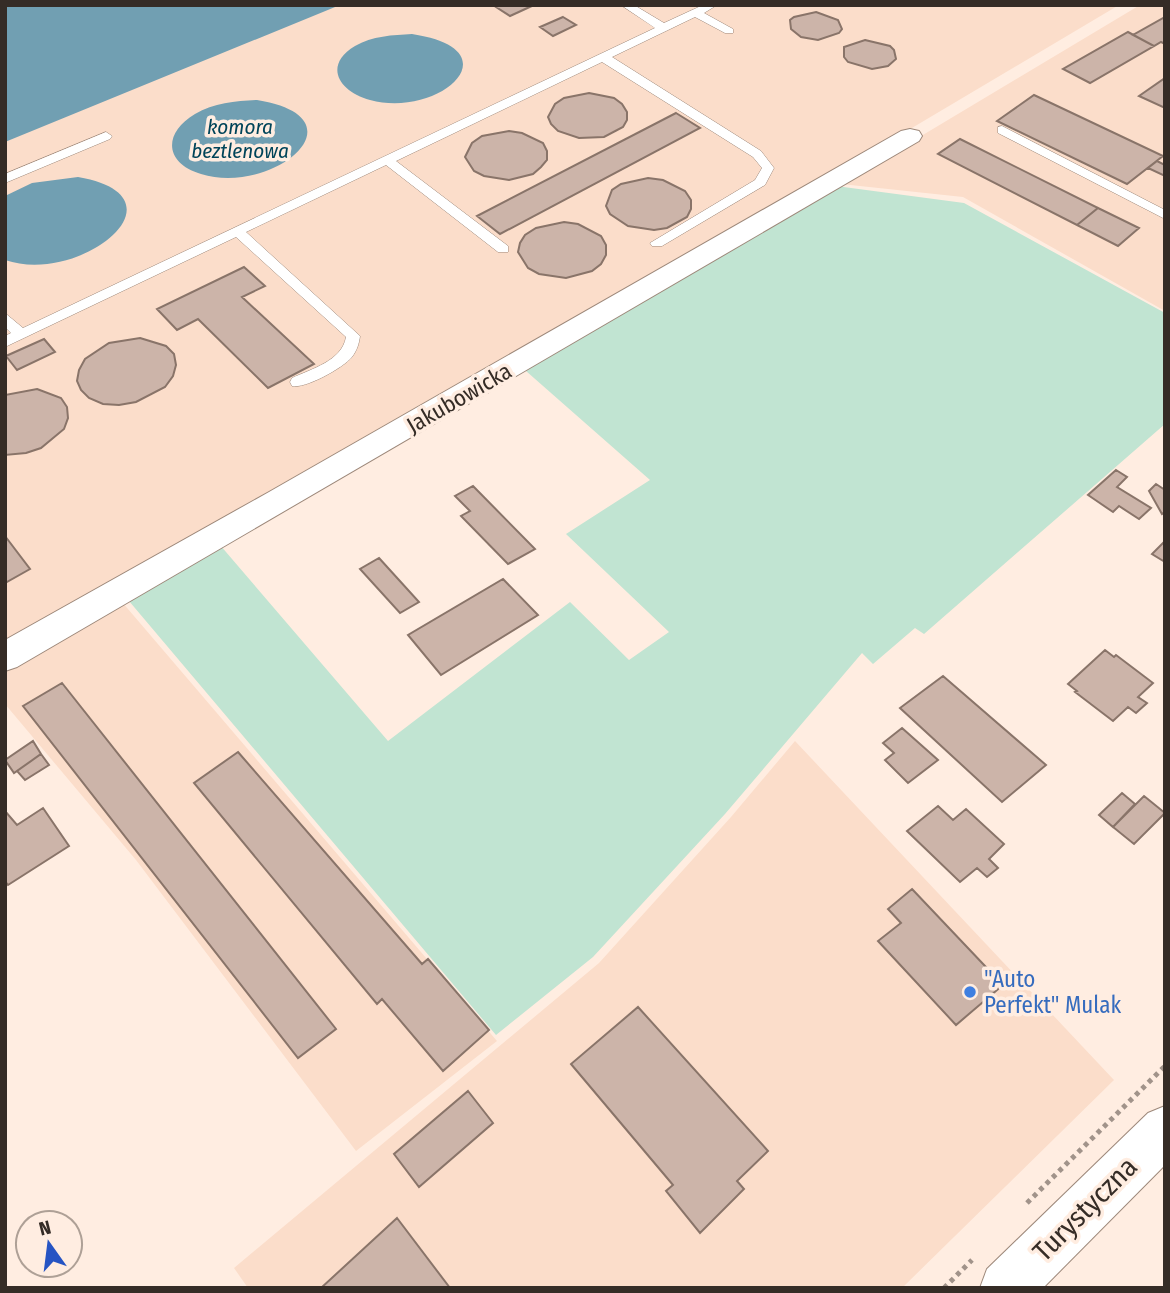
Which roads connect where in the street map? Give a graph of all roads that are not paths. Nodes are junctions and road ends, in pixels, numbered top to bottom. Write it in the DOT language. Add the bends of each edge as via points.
graph roads {
  1 [pos="626,5"];
  2 [pos="712,5"];
  3 [pos="696,13"];
  4 [pos="664,28"];
  5 [pos="729,31"];
  6 [pos="603,57"];
  7 [pos="1002,130"];
  8 [pos="106,136"];
  9 [pos="910,136"];
  10 [pos="387,160"];
  11 [pos="5,179"];
  12 [pos="1165,215"];
  13 [pos="237,231"];
  14 [pos="657,243"];
  15 [pos="503,249"];
  16 [pos="5,318"];
  17 [pos="21,335"];
  18 [pos="5,342"];
  19 [pos="297,382"];
  20 [pos="5,657"];
  21 [pos="1165,1130"];
  22 [pos="989,1273"];
  1 -- 4 [label="lane"];
  2 -- 3 [label="lane"];
  3 -- 4 [label="lane"];
  3 -- 5 [label="lane"];
  4 -- 6 [label="lane"];
  6 -- 10 [label="lane"];
  6 -- 14 [label="lane" via="757,154 768,168 760,182"];
  7 -- 12 [label="lane"];
  8 -- 11 [label="lane"];
  9 -- 20 [label="street, Jakubowicka"];
  10 -- 13 [label="lane"];
  10 -- 15 [label="lane"];
  13 -- 17 [label="lane"];
  13 -- 19 [label="lane" via="353,336 348,355"];
  16 -- 17 [label="lane"];
  17 -- 18 [label="lane"];
  21 -- 22 [label="main road, Turystyczna"];
}
